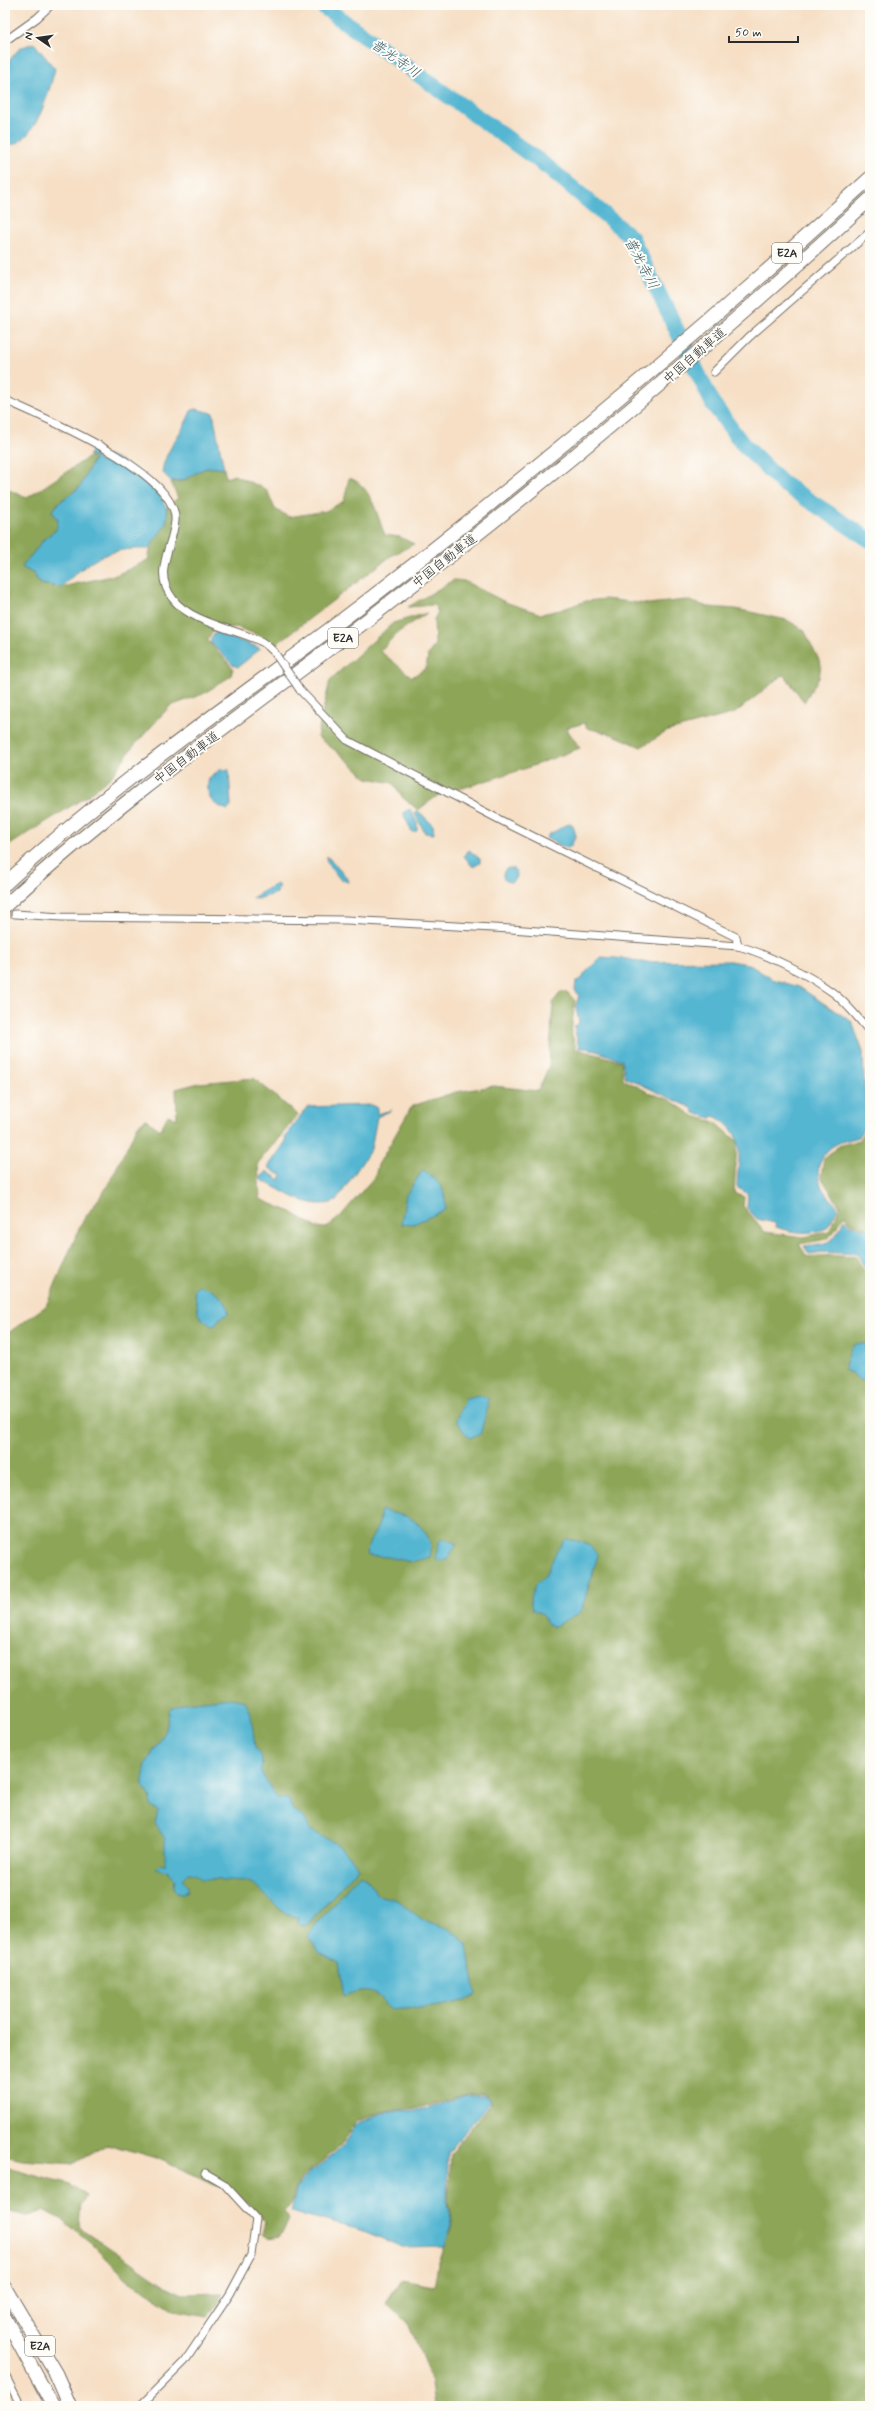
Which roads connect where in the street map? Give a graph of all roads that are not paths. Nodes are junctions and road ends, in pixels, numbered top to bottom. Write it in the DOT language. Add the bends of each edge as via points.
graph roads {
  1 [pos="51,5"];
  2 [pos="5,41"];
  3 [pos="870,178"];
  4 [pos="870,199"];
  5 [pos="870,232"];
  6 [pos="714,372"];
  7 [pos="5,400"];
  8 [pos="5,884"];
  9 [pos="10,910"];
  10 [pos="738,946"];
  11 [pos="870,1032"];
  12 [pos="205,2172"];
  13 [pos="5,2288"];
  14 [pos="5,2318"];
  15 [pos="5,2375"];
  16 [pos="21,2406"];
  17 [pos="53,2406"];
  18 [pos="71,2406"];
  19 [pos="140,2406"];
  1 -- 2 [label="street"];
  3 -- 8 [label="highway, 中国自動車道 / E2A" via="703,327 520,481 366,602 130,779"];
  4 -- 9 [label="highway, 中国自動車道 / E2A" via="679,369 457,551 88,833"];
  5 -- 6 [label="street" via="749,337"];
  7 -- 10 [label="street, bridge" via="66,428 142,472 157,487 175,516 162,566 164,581 173,599 205,621 261,641 274,652 300,690 348,740 506,823 736,937"];
  9 -- 10 [label="street" via="62,917 346,920"];
  10 -- 11 [label="street" via="782,964 833,992"];
  12 -- 19 [label="street" via="224,2184 256,2219 251,2255 230,2294 185,2361"];
  13 -- 18 [label="highway, E2A" via="56,2374"];
  14 -- 17 [label="highway, E2A"];
  15 -- 16 [label="street"];
}
